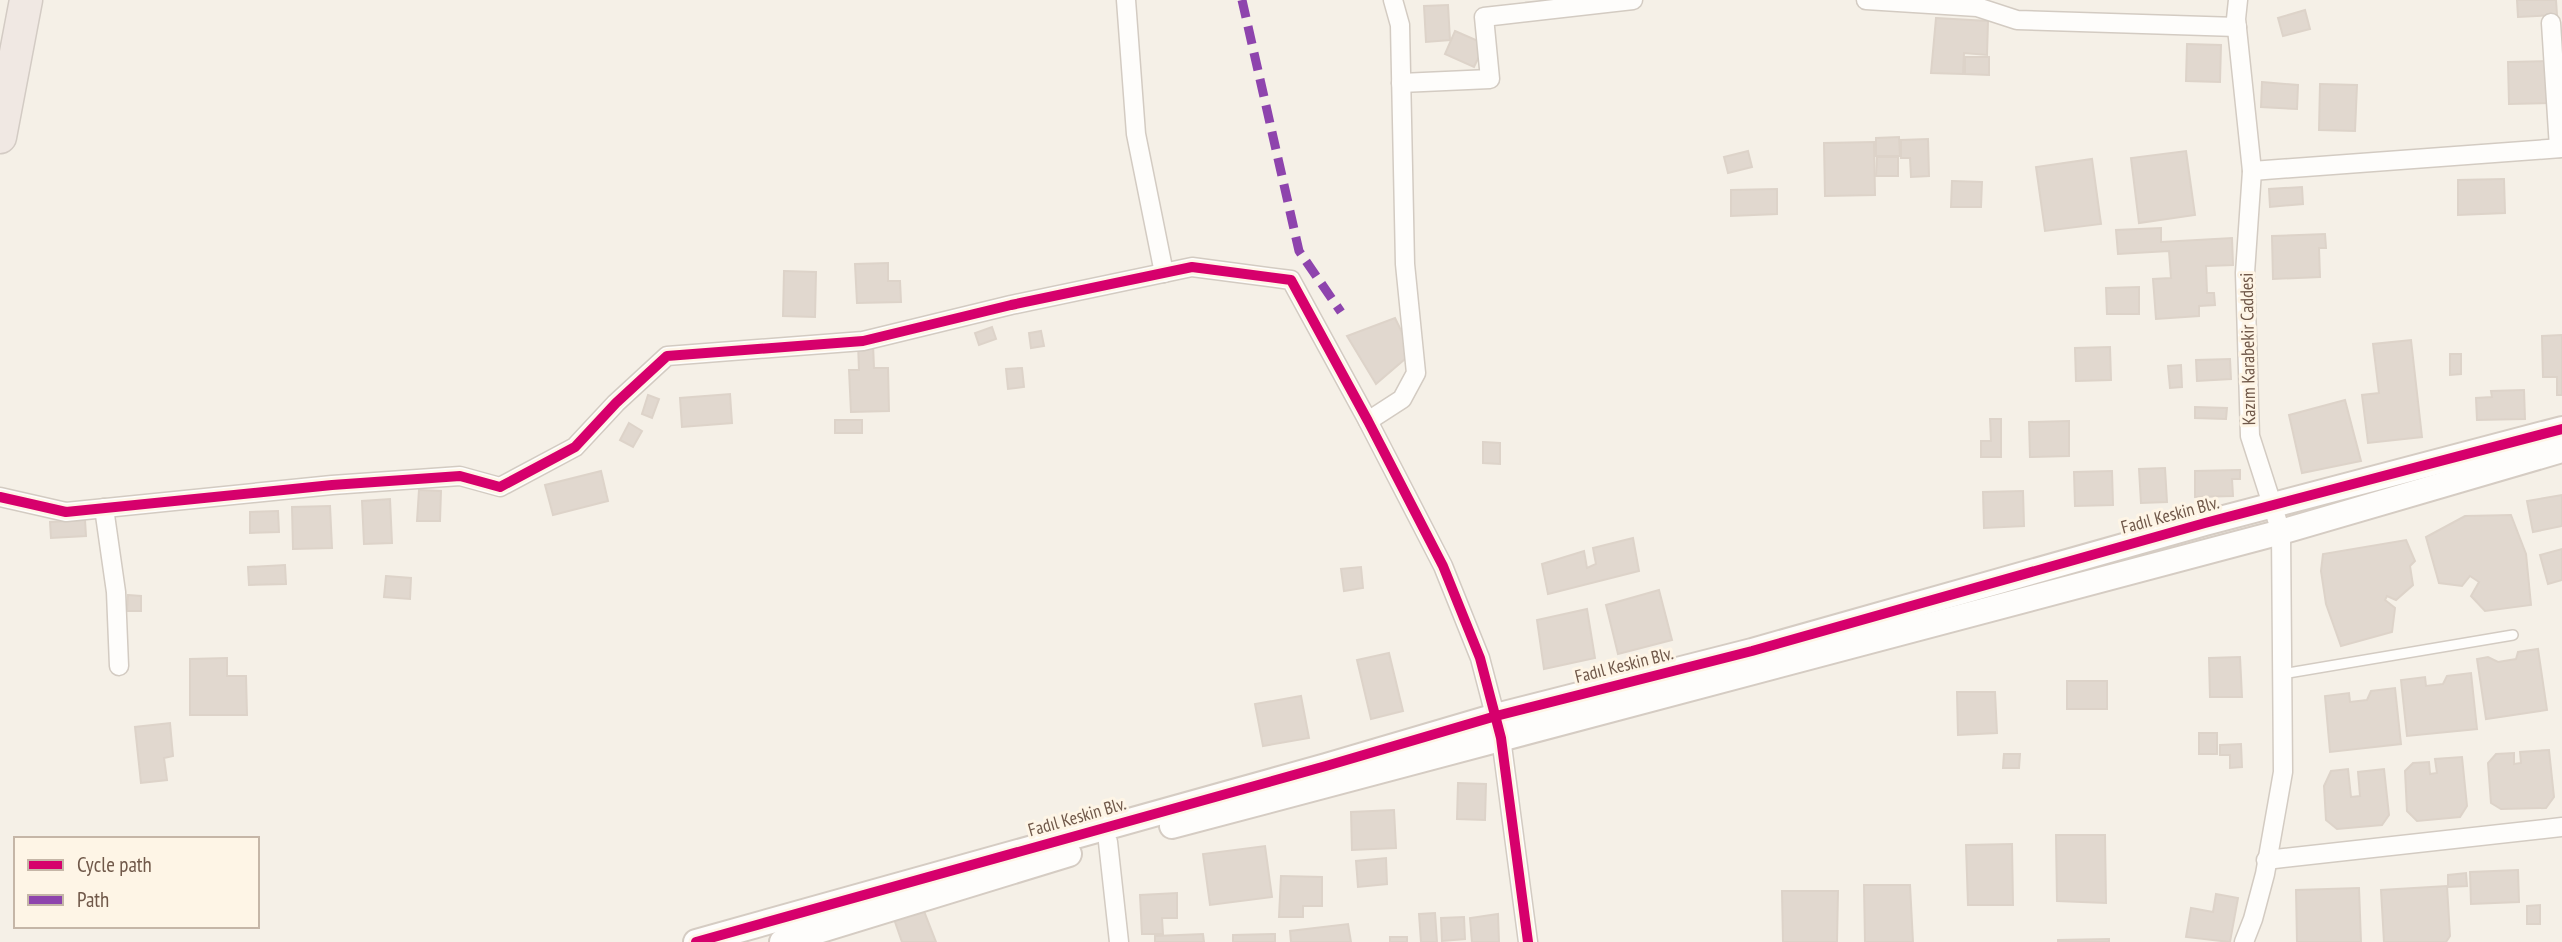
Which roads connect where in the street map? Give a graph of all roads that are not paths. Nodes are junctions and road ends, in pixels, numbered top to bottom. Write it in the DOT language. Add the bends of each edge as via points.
graph roads {
  1 [pos="26,0"];
  2 [pos="1126,0"];
  3 [pos="1393,0"];
  4 [pos="1633,0"];
  5 [pos="1866,0"];
  6 [pos="2238,0"];
  7 [pos="2551,23"];
  8 [pos="2237,27"];
  9 [pos="1401,83"];
  10 [pos="0,137"];
  11 [pos="2561,148"];
  12 [pos="2252,171"];
  13 [pos="1164,273"];
  14 [pos="1368,421"];
  15 [pos="2562,429"];
  16 [pos="2562,450"];
  17 [pos="0,496"];
  18 [pos="2273,506"];
  19 [pos="104,508"];
  20 [pos="2281,532"];
  21 [pos="2513,635"];
  22 [pos="119,666"];
  23 [pos="2282,674"];
  24 [pos="1499,727"];
  25 [pos="2562,827"];
  26 [pos="1108,842"];
  27 [pos="2266,860"];
  28 [pos="696,942"];
  29 [pos="782,942"];
  30 [pos="1119,942"];
  31 [pos="1528,942"];
  32 [pos="2244,942"];
  1 -- 10 [label="highway"];
  2 -- 13 [label="street" via="1136,134"];
  3 -- 9 [label="street" via="1400,25"];
  4 -- 9 [label="street" via="1484,17 1490,79"];
  5 -- 8 [label="street" via="1977,7 2017,20"];
  6 -- 8 [label="street, Kazım Karabekir Caddesi"];
  7 -- 11 [label="street"];
  8 -- 12 [label="street, Kazım Karabekir Caddesi"];
  9 -- 14 [label="street" via="1405,264 1416,373 1402,399"];
  11 -- 12 [label="street"];
  12 -- 18 [label="street, Kazım Karabekir Caddesi" via="2245,273 2250,436"];
  13 -- 14 [label="street" via="1192,267 1291,280"];
  13 -- 19 [label="street" via="863,341 667,356 575,447 500,487 460,476"];
  14 -- 24 [label="street" via="1443,566 1480,658"];
  15 -- 18 [label="street, Fadıl Keskin Blv."];
  16 -- 20 [label="street, Fadıl Keskin Blv."];
  17 -- 19 [label="street" via="66,512"];
  18 -- 20 [label="street, Kazım Karabekir Caddesi"];
  18 -- 24 [label="street, Fadıl Keskin Blv." via="1752,651"];
  19 -- 22 [label="street" via="116,592"];
  20 -- 23 [label="street, Kazım Karabekir Caddesi"];
  20 -- 24 [label="street, Fadıl Keskin Blv."];
  21 -- 23 [label="lane"];
  23 -- 27 [label="street, Kazım Karabekir Caddesi" via="2283,772"];
  24 -- 26 [label="street, Fadıl Keskin Blv."];
  24 -- 28 [label="street, Fadıl Keskin Blv." via="1326,766"];
  24 -- 31 [label="street"];
  25 -- 27 [label="street"];
  26 -- 29 [label="street, Fadıl Keskin Blv."];
  26 -- 30 [label="street"];
  27 -- 32 [label="street, Kazım Karabekir Caddesi"];
}
